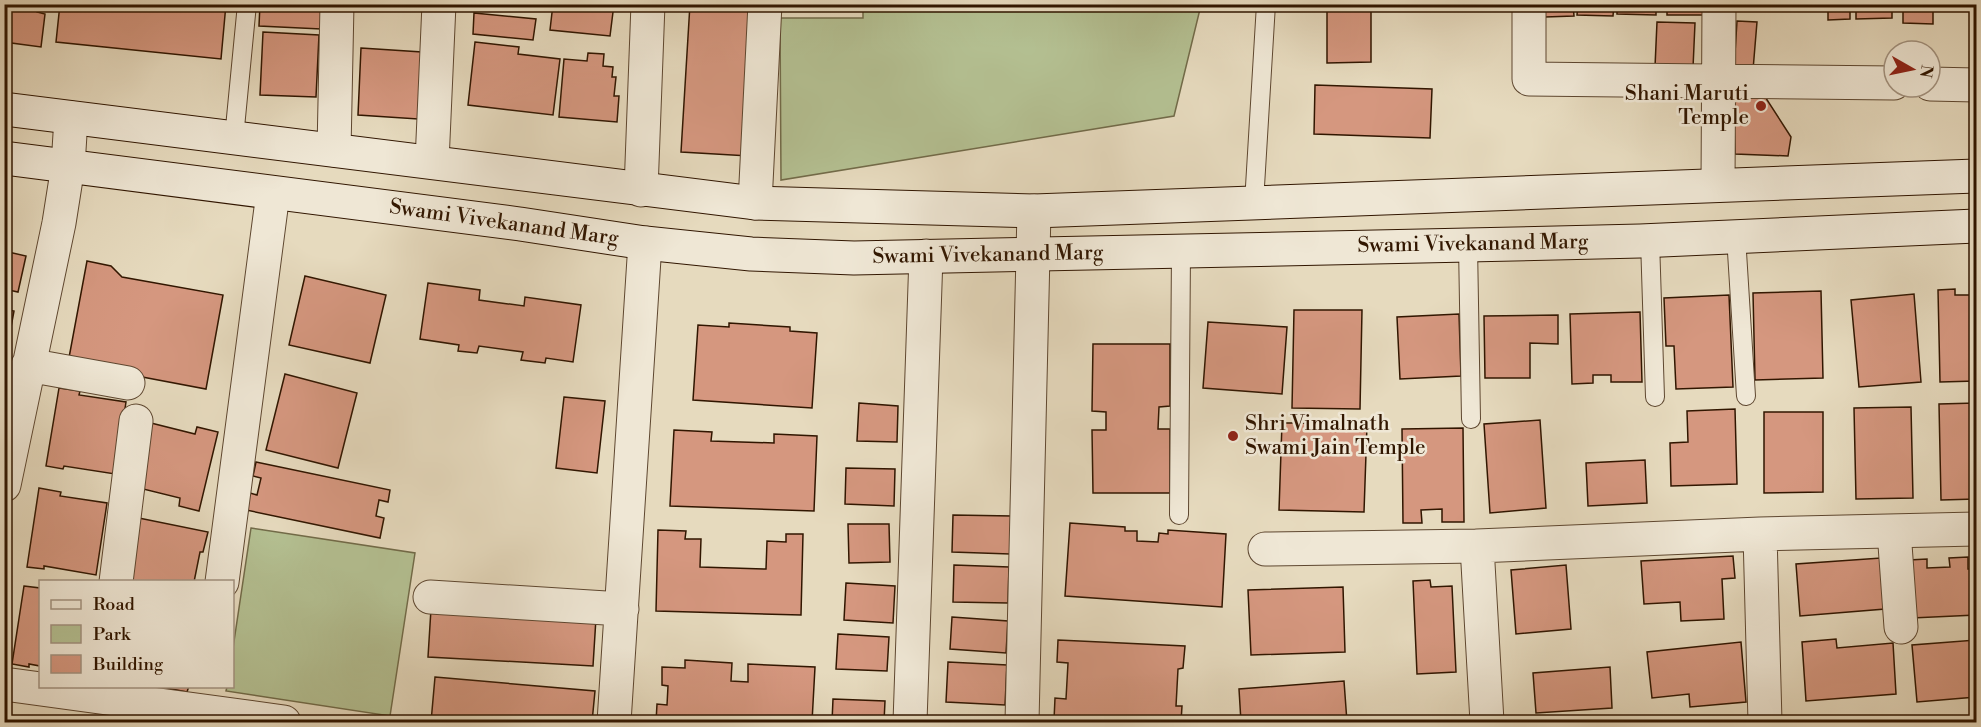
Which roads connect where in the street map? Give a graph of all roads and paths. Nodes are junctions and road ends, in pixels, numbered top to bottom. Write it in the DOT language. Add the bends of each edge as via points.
graph roads {
  1 [pos="247,4"];
  2 [pos="337,4"];
  3 [pos="439,4"];
  4 [pos="648,4"];
  5 [pos="765,4"];
  6 [pos="1266,4"];
  7 [pos="1529,4"];
  8 [pos="1719,4"];
  9 [pos="1718,81"];
  10 [pos="1882,84"];
  11 [pos="1942,84"];
  12 [pos="1977,85"];
  13 [pos="4,109"];
  14 [pos="71,118"];
  15 [pos="234,138"];
  16 [pos="334,150"];
  17 [pos="4,158"];
  18 [pos="432,162"];
  19 [pos="68,166"];
  20 [pos="1977,176"];
  21 [pos="1718,185"];
  22 [pos="641,190"];
  23 [pos="273,193"];
  24 [pos="1254,202"];
  25 [pos="755,203"];
  26 [pos="1034,211"];
  27 [pos="1977,226"];
  28 [pos="1736,236"];
  29 [pos="1650,240"];
  30 [pos="645,243"];
  31 [pos="1468,245"];
  32 [pos="1181,251"];
  33 [pos="1034,254"];
  34 [pos="926,256"];
  35 [pos="28,365"];
  36 [pos="128,383"];
  37 [pos="1746,396"];
  38 [pos="1655,397"];
  39 [pos="1471,419"];
  40 [pos="136,421"];
  41 [pos="4,485"];
  42 [pos="1179,515"];
  43 [pos="1977,529"];
  44 [pos="1894,531"];
  45 [pos="1760,534"];
  46 [pos="1477,546"];
  47 [pos="1265,549"];
  48 [pos="116,580"];
  49 [pos="222,580"];
  50 [pos="430,597"];
  51 [pos="622,609"];
  52 [pos="1901,627"];
  53 [pos="4,684"];
  54 [pos="207,699"];
  55 [pos="101,702"];
  56 [pos="284,723"];
  57 [pos="614,723"];
  58 [pos="910,723"];
  59 [pos="1022,723"];
  60 [pos="1487,723"];
  61 [pos="1765,723"];
  1 -- 15 [label="lane"];
  2 -- 16 [label="street"];
  3 -- 18 [label="street"];
  4 -- 22 [label="street"];
  5 -- 25 [label="street"];
  6 -- 24 [label="lane"];
  7 -- 9 [label="street" via="1529,79"];
  8 -- 9 [label="street"];
  9 -- 10 [label="street"];
  9 -- 21 [label="street"];
  11 -- 12 [label="street"];
  13 -- 14 [label="street, Swami Vivekanand Marg"];
  14 -- 15 [label="street, Swami Vivekanand Marg"];
  14 -- 19 [label="street"];
  15 -- 16 [label="street, Swami Vivekanand Marg"];
  16 -- 18 [label="street, Swami Vivekanand Marg"];
  17 -- 19 [label="street, Swami Vivekanand Marg"];
  18 -- 22 [label="street, Swami Vivekanand Marg"];
  19 -- 23 [label="street, Swami Vivekanand Marg"];
  19 -- 35 [label="street"];
  20 -- 21 [label="street, Swami Vivekanand Marg"];
  21 -- 24 [label="street, Swami Vivekanand Marg"];
  22 -- 25 [label="street, Swami Vivekanand Marg"];
  23 -- 30 [label="street, Swami Vivekanand Marg"];
  23 -- 49 [label="street"];
  24 -- 26 [label="street, Swami Vivekanand Marg"];
  25 -- 26 [label="street, Swami Vivekanand Marg"];
  26 -- 33 [label="street"];
  27 -- 28 [label="street, Swami Vivekanand Marg"];
  28 -- 29 [label="street, Swami Vivekanand Marg"];
  28 -- 37 [label="lane"];
  29 -- 31 [label="street, Swami Vivekanand Marg"];
  29 -- 38 [label="lane"];
  30 -- 34 [label="street, Swami Vivekanand Marg" via="751,254"];
  30 -- 51 [label="street"];
  31 -- 32 [label="street, Swami Vivekanand Marg"];
  31 -- 39 [label="lane"];
  32 -- 33 [label="street, Swami Vivekanand Marg"];
  32 -- 42 [label="lane"];
  33 -- 34 [label="street, Swami Vivekanand Marg"];
  33 -- 59 [label="street"];
  34 -- 58 [label="street"];
  35 -- 36 [label="street"];
  35 -- 41 [label="street"];
  40 -- 48 [label="street"];
  43 -- 44 [label="street"];
  44 -- 45 [label="street"];
  44 -- 52 [label="street"];
  45 -- 46 [label="street"];
  45 -- 61 [label="street"];
  46 -- 47 [label="street"];
  46 -- 60 [label="street"];
  50 -- 51 [label="street"];
  51 -- 57 [label="street"];
  53 -- 55 [label="street"];
  54 -- 55 [label="street"];
  54 -- 56 [label="street"];
}
